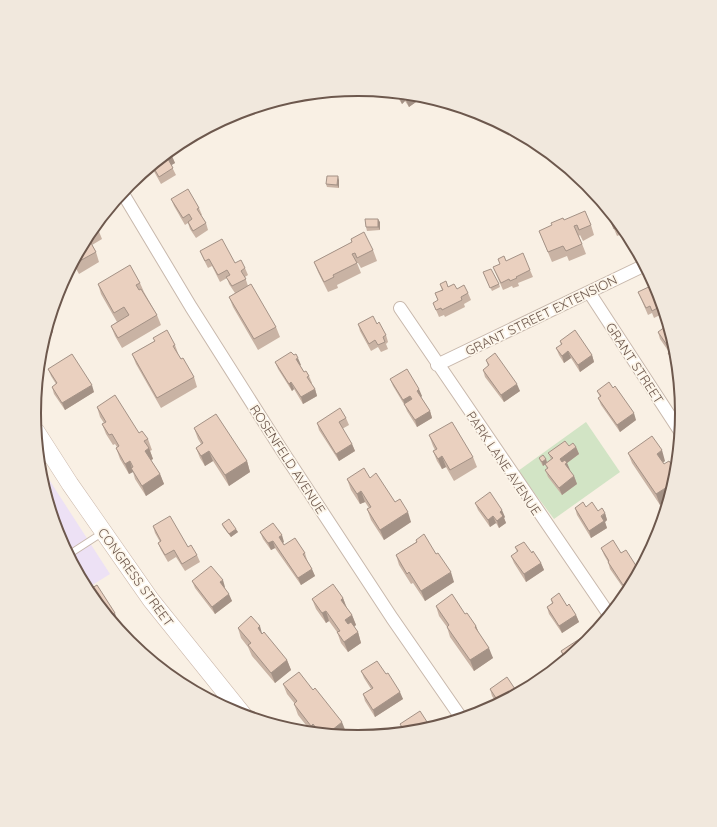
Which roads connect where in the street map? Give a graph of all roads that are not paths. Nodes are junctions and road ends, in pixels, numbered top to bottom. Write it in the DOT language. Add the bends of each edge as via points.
graph roads {
  1 [pos="126,198"];
  2 [pos="640,267"];
  3 [pos="589,292"];
  4 [pos="400,308"];
  5 [pos="438,365"];
  6 [pos="675,425"];
  7 [pos="43,441"];
  8 [pos="103,532"];
  9 [pos="73,552"];
  10 [pos="607,611"];
  11 [pos="237,707"];
  12 [pos="458,715"];
  1 -- 12 [label="street, ROSENFELD AVENUE" via="282,450"];
  2 -- 3 [label="street, GRANT STREET EXTENSION"];
  3 -- 5 [label="street, GRANT STREET EXTENSION"];
  3 -- 6 [label="street, GRANT STREET"];
  4 -- 5 [label="street, PARK LANE AVENUE"];
  5 -- 10 [label="street, PARK LANE AVENUE"];
  7 -- 8 [label="main road, CONGRESS STREET"];
  8 -- 9 [label="lane"];
  8 -- 11 [label="main road, CONGRESS STREET" via="151,600"];
}
